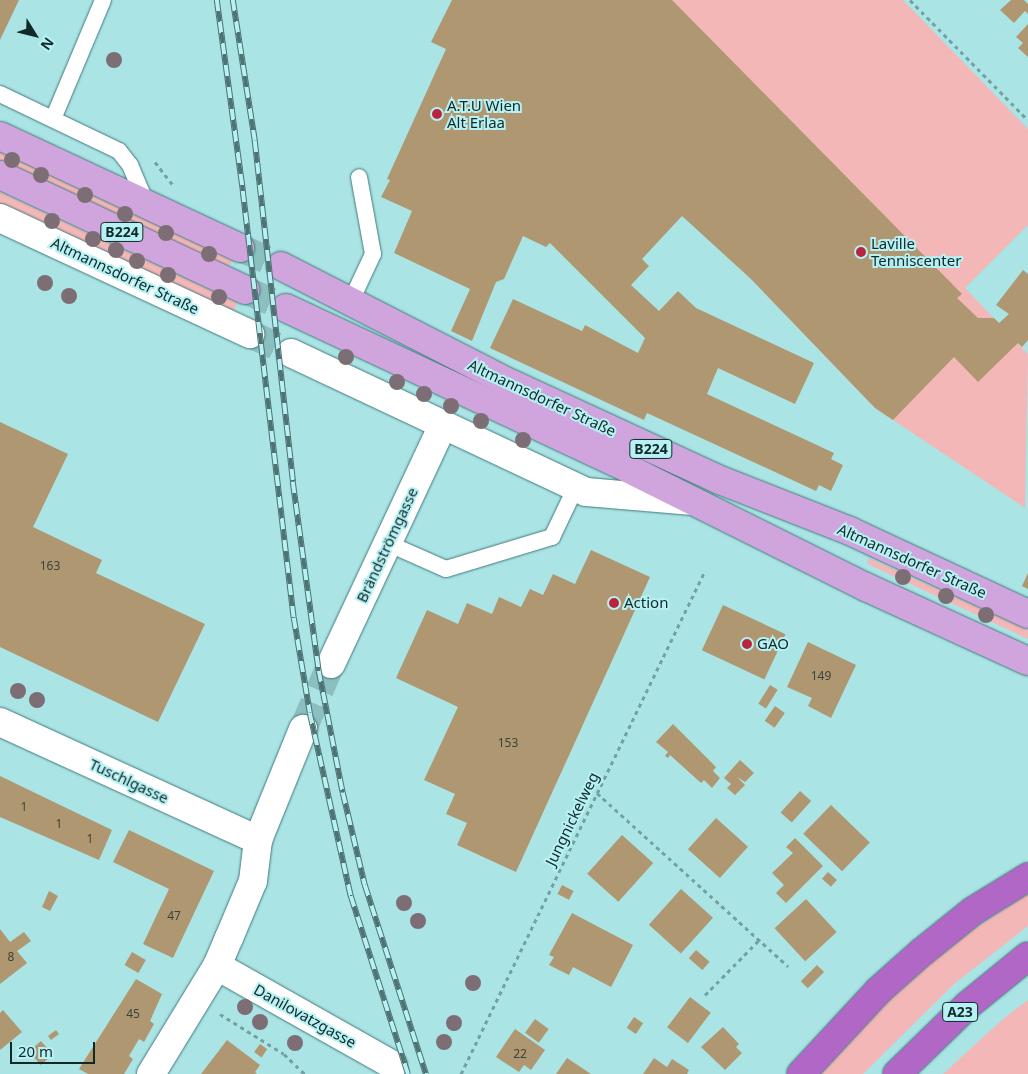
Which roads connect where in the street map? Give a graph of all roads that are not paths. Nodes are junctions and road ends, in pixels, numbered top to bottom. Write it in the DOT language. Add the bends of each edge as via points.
graph roads {
  1 [pos="104,0"];
  2 [pos="0,94"];
  3 [pos="53,120"];
  4 [pos="0,136"];
  5 [pos="0,175"];
  6 [pos="359,177"];
  7 [pos="147,205"];
  8 [pos="0,218"];
  9 [pos="240,248"];
  10 [pos="281,266"];
  11 [pos="245,290"];
  12 [pos="351,301"];
  13 [pos="286,308"];
  14 [pos="250,334"];
  15 [pos="291,353"];
  16 [pos="443,425"];
  17 [pos="576,487"];
  18 [pos="691,502"];
  19 [pos="388,542"];
  20 [pos="1028,614"];
  21 [pos="1028,661"];
  22 [pos="331,664"];
  23 [pos="0,722"];
  24 [pos="303,730"];
  25 [pos="258,840"];
  26 [pos="1028,877"];
  27 [pos="1028,956"];
  28 [pos="217,966"];
  29 [pos="393,1065"];
  30 [pos="151,1074"];
  31 [pos="801,1074"];
  32 [pos="897,1074"];
  1 -- 3 [label="lane"];
  2 -- 3 [label="lane"];
  3 -- 7 [label="lane" via="119,151 130,165"];
  4 -- 7 [label="main road, B224"];
  5 -- 11 [label="main road, B224"];
  6 -- 12 [label="lane" via="373,254"];
  7 -- 9 [label="main road, B224"];
  8 -- 14 [label="street, Altmannsdorfer Straße"];
  10 -- 12 [label="main road, Altmannsdorfer Straße / B224"];
  12 -- 20 [label="main road, Altmannsdorfer Straße / B224" via="453,356 657,452 850,531"];
  13 -- 18 [label="main road, Altmannsdorfer Straße / B224"];
  15 -- 16 [label="street, Altmannsdorfer Straße"];
  16 -- 17 [label="street, Altmannsdorfer Straße"];
  16 -- 19 [label="street, Brändströmgasse"];
  17 -- 18 [label="street, Altmannsdorfer Straße" via="586,492"];
  17 -- 19 [label="lane" via="552,536 446,569"];
  18 -- 21 [label="main road, Altmannsdorfer Straße / B224"];
  19 -- 22 [label="street, Brändströmgasse"];
  23 -- 25 [label="street, Tuschlgasse"];
  24 -- 25 [label="street"];
  25 -- 28 [label="street" via="253,880"];
  26 -- 31 [label="highway" via="973,911 922,952 878,991"];
  27 -- 32 [label="highway, A23" via="968,1005"];
  28 -- 29 [label="street, Danilovatzgasse"];
  28 -- 30 [label="street"];
}
